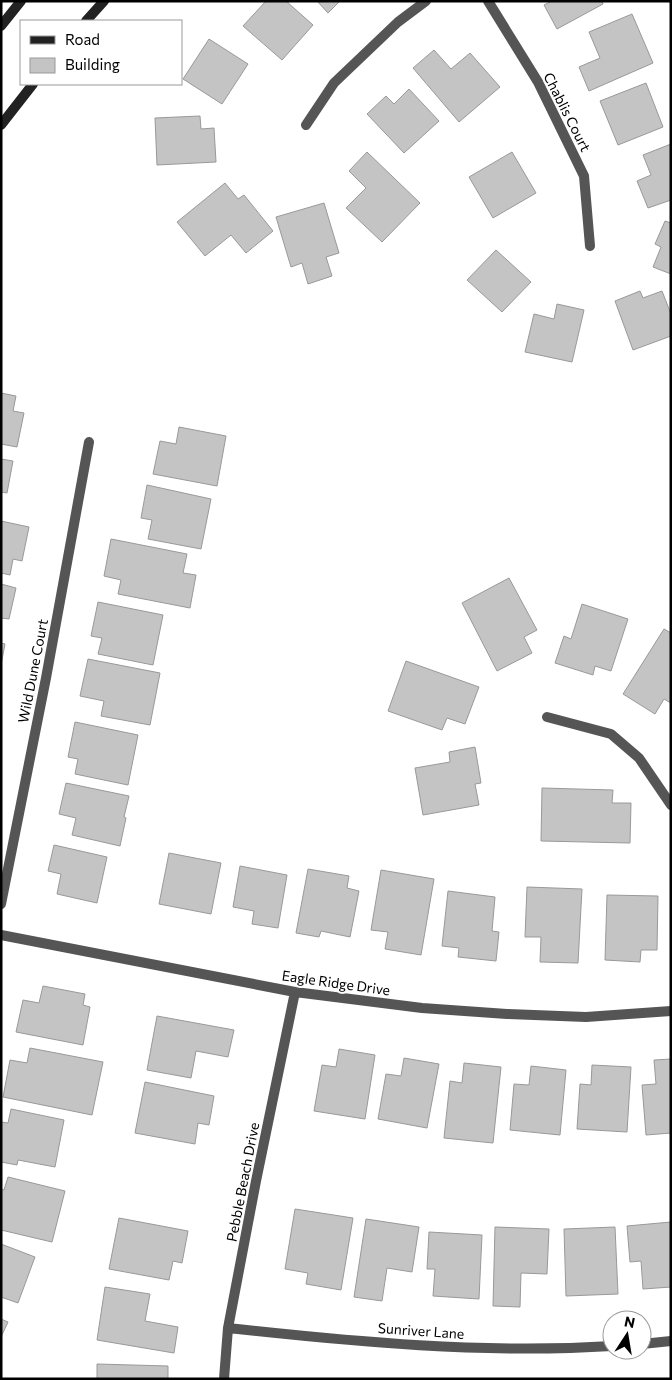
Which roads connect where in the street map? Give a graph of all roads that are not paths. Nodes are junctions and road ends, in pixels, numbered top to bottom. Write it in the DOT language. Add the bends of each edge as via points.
graph roads {
  1 [pos="21,1"];
  2 [pos="104,1"];
  3 [pos="426,1"];
  4 [pos="488,1"];
  5 [pos="87,20"];
  6 [pos="1,26"];
  7 [pos="32,85"];
  8 [pos="1,125"];
  9 [pos="306,125"];
  10 [pos="590,246"];
  11 [pos="88,442"];
  12 [pos="547,717"];
  13 [pos="671,805"];
  14 [pos="1,904"];
  15 [pos="1,935"];
  16 [pos="294,992"];
  17 [pos="671,1011"];
  18 [pos="228,1328"];
  19 [pos="671,1341"];
  20 [pos="652,1343"];
  21 [pos="602,1347"];
  22 [pos="224,1379"];
  1 -- 6 [label="main road"];
  2 -- 5 [label="main road"];
  3 -- 9 [label="street" via="398,22 334,83"];
  4 -- 10 [label="street, Chablis Court" via="538,82 584,176"];
  7 -- 8 [label="main road"];
  11 -- 14 [label="street, Wild Dune Court"];
  12 -- 13 [label="street" via="611,734 639,758"];
  15 -- 16 [label="street, Eagle Ridge Drive"];
  16 -- 17 [label="street, Eagle Ridge Drive" via="422,1008 507,1014 586,1016"];
  16 -- 18 [label="street, Pebble Beach Drive"];
  18 -- 21 [label="street, Sunriver Lane" via="473,1348"];
  18 -- 22 [label="street, Pebble Beach Drive"];
  19 -- 20 [label="street"];
}
